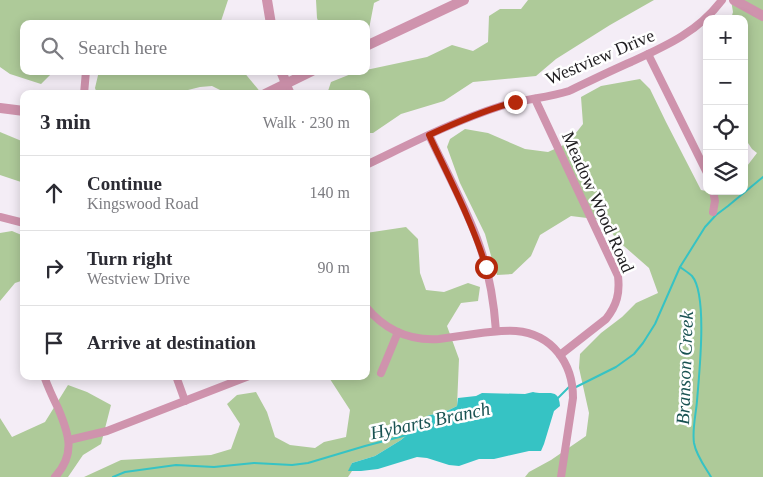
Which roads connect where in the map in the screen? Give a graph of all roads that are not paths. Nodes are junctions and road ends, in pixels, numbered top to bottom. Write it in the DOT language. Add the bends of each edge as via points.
graph roads {
  1 [pos="267,0"];
  2 [pos="464,0"];
  3 [pos="722,0"];
  4 [pos="734,0"];
  5 [pos="763,16"];
  6 [pos="270,20"];
  7 [pos="370,44"];
  8 [pos="648,54"];
  9 [pos="86,75"];
  10 [pos="283,75"];
  11 [pos="304,75"];
  12 [pos="286,84"];
  13 [pos="84,90"];
  14 [pos="273,90"];
  15 [pos="289,90"];
  16 [pos="535,99"];
  17 [pos="0,108"];
  18 [pos="20,110"];
  19 [pos="429,135"];
  20 [pos="370,162"];
  21 [pos="703,164"];
  22 [pos="714,195"];
  23 [pos="713,212"];
  24 [pos="0,217"];
  25 [pos="20,222"];
  26 [pos="370,311"];
  27 [pos="398,332"];
  28 [pos="496,332"];
  29 [pos="560,355"];
  30 [pos="381,372"];
  31 [pos="46,380"];
  32 [pos="177,380"];
  33 [pos="239,380"];
  34 [pos="185,401"];
  35 [pos="69,440"];
  36 [pos="55,477"];
  37 [pos="561,477"];
  1 -- 6 [label="street"];
  2 -- 7 [label="street"];
  3 -- 8 [label="street, Westview Drive" via="695,28"];
  4 -- 5 [label="street"];
  8 -- 16 [label="street, Westview Drive" via="569,91"];
  8 -- 21 [label="street"];
  9 -- 13 [label="street"];
  10 -- 12 [label="street"];
  11 -- 12 [label="street"];
  12 -- 14 [label="street"];
  12 -- 15 [label="street"];
  16 -- 19 [label="street, Westview Drive" via="494,108"];
  16 -- 29 [label="street, Meadow Wood Road" via="618,276 619,285 612,312"];
  17 -- 18 [label="street"];
  19 -- 20 [label="street, Westview Drive"];
  19 -- 28 [label="street" via="479,244 492,294"];
  22 -- 23 [label="street"];
  24 -- 25 [label="street"];
  26 -- 27 [label="street"];
  27 -- 28 [label="street" via="430,340"];
  27 -- 30 [label="street"];
  28 -- 29 [label="street" via="516,331 534,335"];
  29 -- 37 [label="street" via="573,388"];
  31 -- 35 [label="street"];
  32 -- 34 [label="street"];
  33 -- 34 [label="street"];
  34 -- 35 [label="street" via="107,431"];
  35 -- 36 [label="street" via="67,459"];
}
